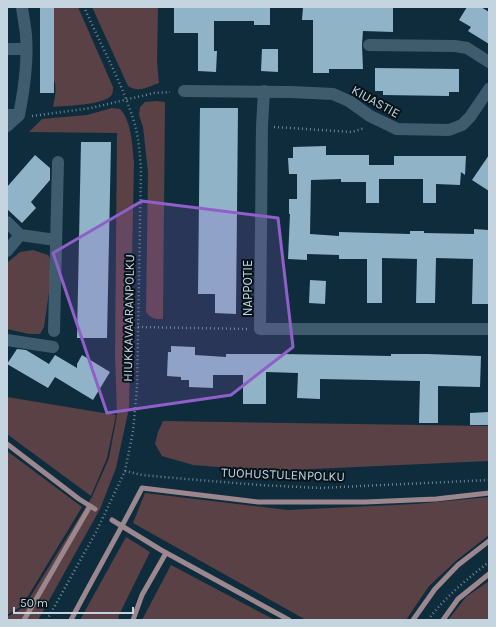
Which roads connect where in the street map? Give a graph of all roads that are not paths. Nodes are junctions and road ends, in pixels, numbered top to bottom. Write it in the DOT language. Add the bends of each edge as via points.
graph roads {
  1 [pos="22,7"];
  2 [pos="369,44"];
  3 [pos="7,49"];
  4 [pos="26,49"];
  5 [pos="489,62"];
  6 [pos="489,89"];
  7 [pos="184,91"];
  8 [pos="264,91"];
  9 [pos="18,117"];
  10 [pos="7,126"];
  11 [pos="58,162"];
  12 [pos="7,222"];
  13 [pos="20,235"];
  14 [pos="56,240"];
  15 [pos="7,251"];
  16 [pos="489,329"];
  17 [pos="54,331"];
  18 [pos="7,340"];
  19 [pos="53,347"];
  1 -- 4 [label="street"];
  2 -- 5 [label="street" via="456,46 467,48"];
  3 -- 4 [label="street"];
  4 -- 9 [label="street"];
  6 -- 8 [label="street, KIUASTIE" via="470,117 462,125 449,130 397,129 383,124 349,101 333,94"];
  7 -- 8 [label="street, KIUASTIE"];
  8 -- 16 [label="street, NAPPOTIE" via="260,329"];
  9 -- 10 [label="street"];
  11 -- 14 [label="street"];
  12 -- 13 [label="street"];
  13 -- 14 [label="street"];
  13 -- 15 [label="street"];
  14 -- 17 [label="street"];
  18 -- 19 [label="street"];
}
